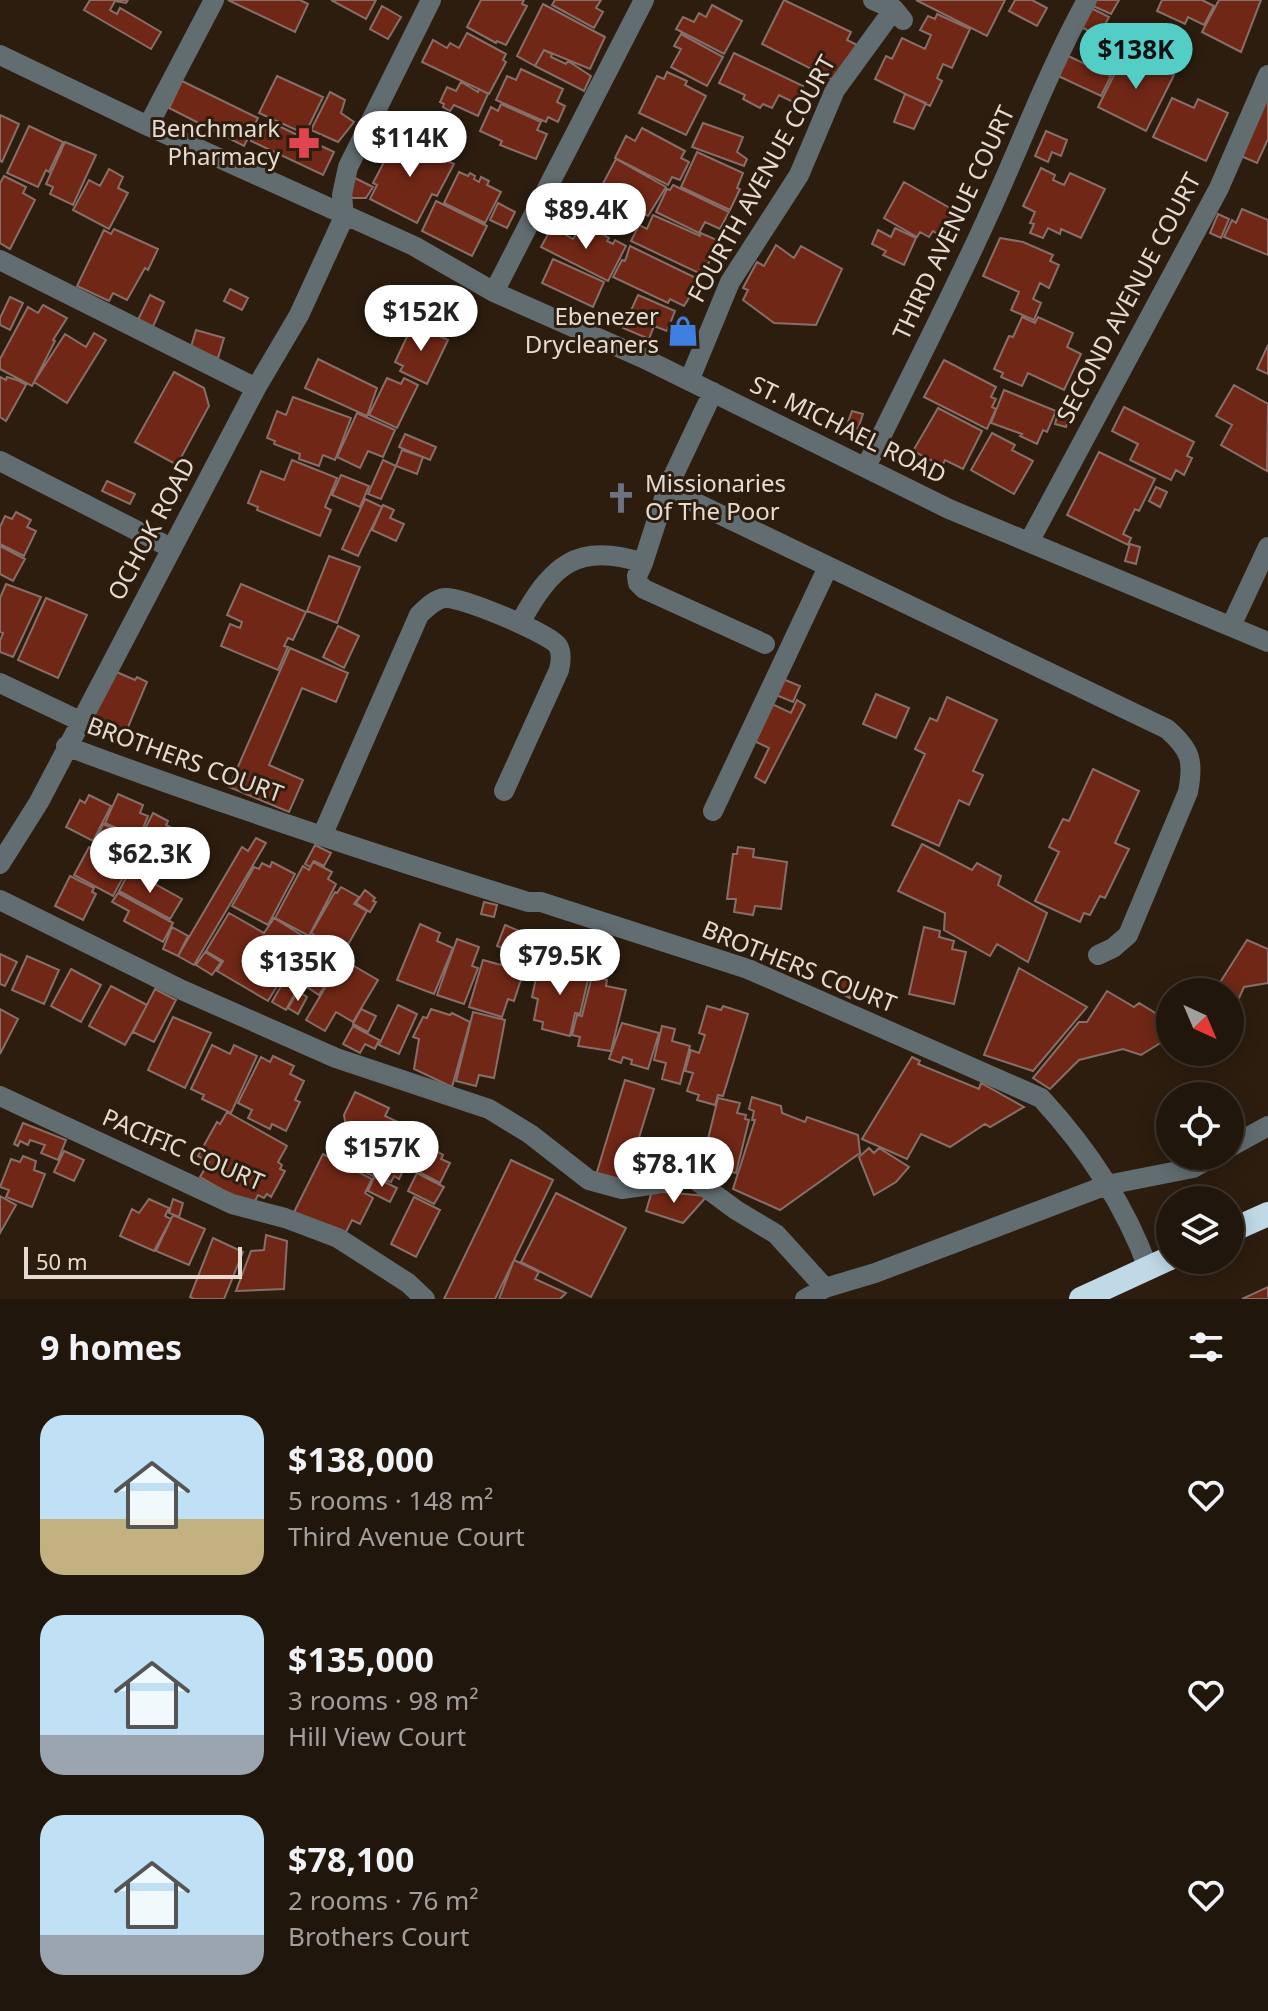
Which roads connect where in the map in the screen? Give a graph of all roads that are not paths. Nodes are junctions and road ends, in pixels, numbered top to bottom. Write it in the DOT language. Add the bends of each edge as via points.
graph roads {
  1 [pos="214,0"];
  2 [pos="431,0"];
  3 [pos="644,0"];
  4 [pos="873,0"];
  5 [pos="1087,0"];
  6 [pos="0,55"];
  7 [pos="1268,75"];
  8 [pos="148,126"];
  9 [pos="344,217"];
  10 [pos="0,260"];
  11 [pos="494,292"];
  12 [pos="689,381"];
  13 [pos="256,388"];
  14 [pos="713,392"];
  15 [pos="0,461"];
  16 [pos="866,467"];
  17 [pos="667,489"];
  18 [pos="1029,542"];
  19 [pos="1268,547"];
  20 [pos="171,548"];
  21 [pos="643,563"];
  22 [pos="828,567"];
  23 [pos="520,623"];
  24 [pos="1231,626"];
  25 [pos="1268,642"];
  26 [pos="765,644"];
  27 [pos="0,683"];
  28 [pos="80,721"];
  29 [pos="66,746"];
  30 [pos="504,791"];
  31 [pos="713,811"];
  32 [pos="322,836"];
  33 [pos="0,864"];
  34 [pos="0,900"];
  35 [pos="1098,955"];
  36 [pos="0,1096"];
  37 [pos="1268,1126"];
  38 [pos="1244,1139"];
  39 [pos="1183,1170"];
  40 [pos="1107,1185"];
  41 [pos="1268,1214"];
  42 [pos="1244,1225"];
  43 [pos="1156,1259"];
  44 [pos="1156,1264"];
  45 [pos="825,1288"];
  46 [pos="425,1299"];
  47 [pos="805,1299"];
  48 [pos="1081,1299"];
  1 -- 8 [label="street"];
  2 -- 9 [label="street" via="348,167"];
  3 -- 11 [label="street"];
  4 -- 12 [label="street, FOURTH AVENUE COURT" via="899,14 835,90 799,175 730,282"];
  5 -- 16 [label="street, THIRD AVENUE COURT"];
  6 -- 8 [label="street, ST. MICHAEL ROAD"];
  7 -- 18 [label="street, SECOND AVENUE COURT" via="1219,188"];
  8 -- 9 [label="street, ST. MICHAEL ROAD"];
  9 -- 11 [label="street, ST. MICHAEL ROAD" via="414,246"];
  9 -- 13 [label="street, OCHOK ROAD" via="299,315"];
  10 -- 13 [label="street"];
  11 -- 12 [label="street, ST. MICHAEL ROAD"];
  12 -- 14 [label="street, ST. MICHAEL ROAD"];
  13 -- 20 [label="street, OCHOK ROAD"];
  14 -- 16 [label="street, ST. MICHAEL ROAD"];
  14 -- 17 [label="street"];
  15 -- 20 [label="street"];
  16 -- 18 [label="street, ST. MICHAEL ROAD"];
  17 -- 21 [label="street"];
  17 -- 22 [label="street"];
  18 -- 24 [label="street, ST. MICHAEL ROAD"];
  19 -- 24 [label="street"];
  20 -- 28 [label="street, OCHOK ROAD"];
  21 -- 23 [label="street" via="597,553 577,559 535,595"];
  21 -- 26 [label="street" via="637,576 644,589"];
  22 -- 31 [label="street"];
  22 -- 35 [label="street" via="1167,729 1181,742 1193,768 1188,792 1128,935"];
  23 -- 30 [label="street" via="555,642 561,660"];
  23 -- 32 [label="street" via="444,598 419,615"];
  24 -- 25 [label="street, ST. MICHAEL ROAD"];
  27 -- 28 [label="street"];
  28 -- 29 [label="street, OCHOK ROAD"];
  29 -- 32 [label="street, BROTHERS COURT"];
  29 -- 33 [label="street, OCHOK ROAD"];
  32 -- 40 [label="street, BROTHERS COURT" via="748,969 1041,1098"];
  34 -- 45 [label="street" via="336,1058 489,1109 589,1180 622,1189 686,1173 776,1234"];
  36 -- 46 [label="street, PACIFIC COURT" via="232,1204 338,1238"];
  37 -- 38 [label="street"];
  39 -- 40 [label="street"];
  40 -- 43 [label="street, BROTHERS COURT"];
  40 -- 45 [label="street"];
  41 -- 42 [label="highway"];
  44 -- 48 [label="highway"];
  45 -- 47 [label="street"];
}
